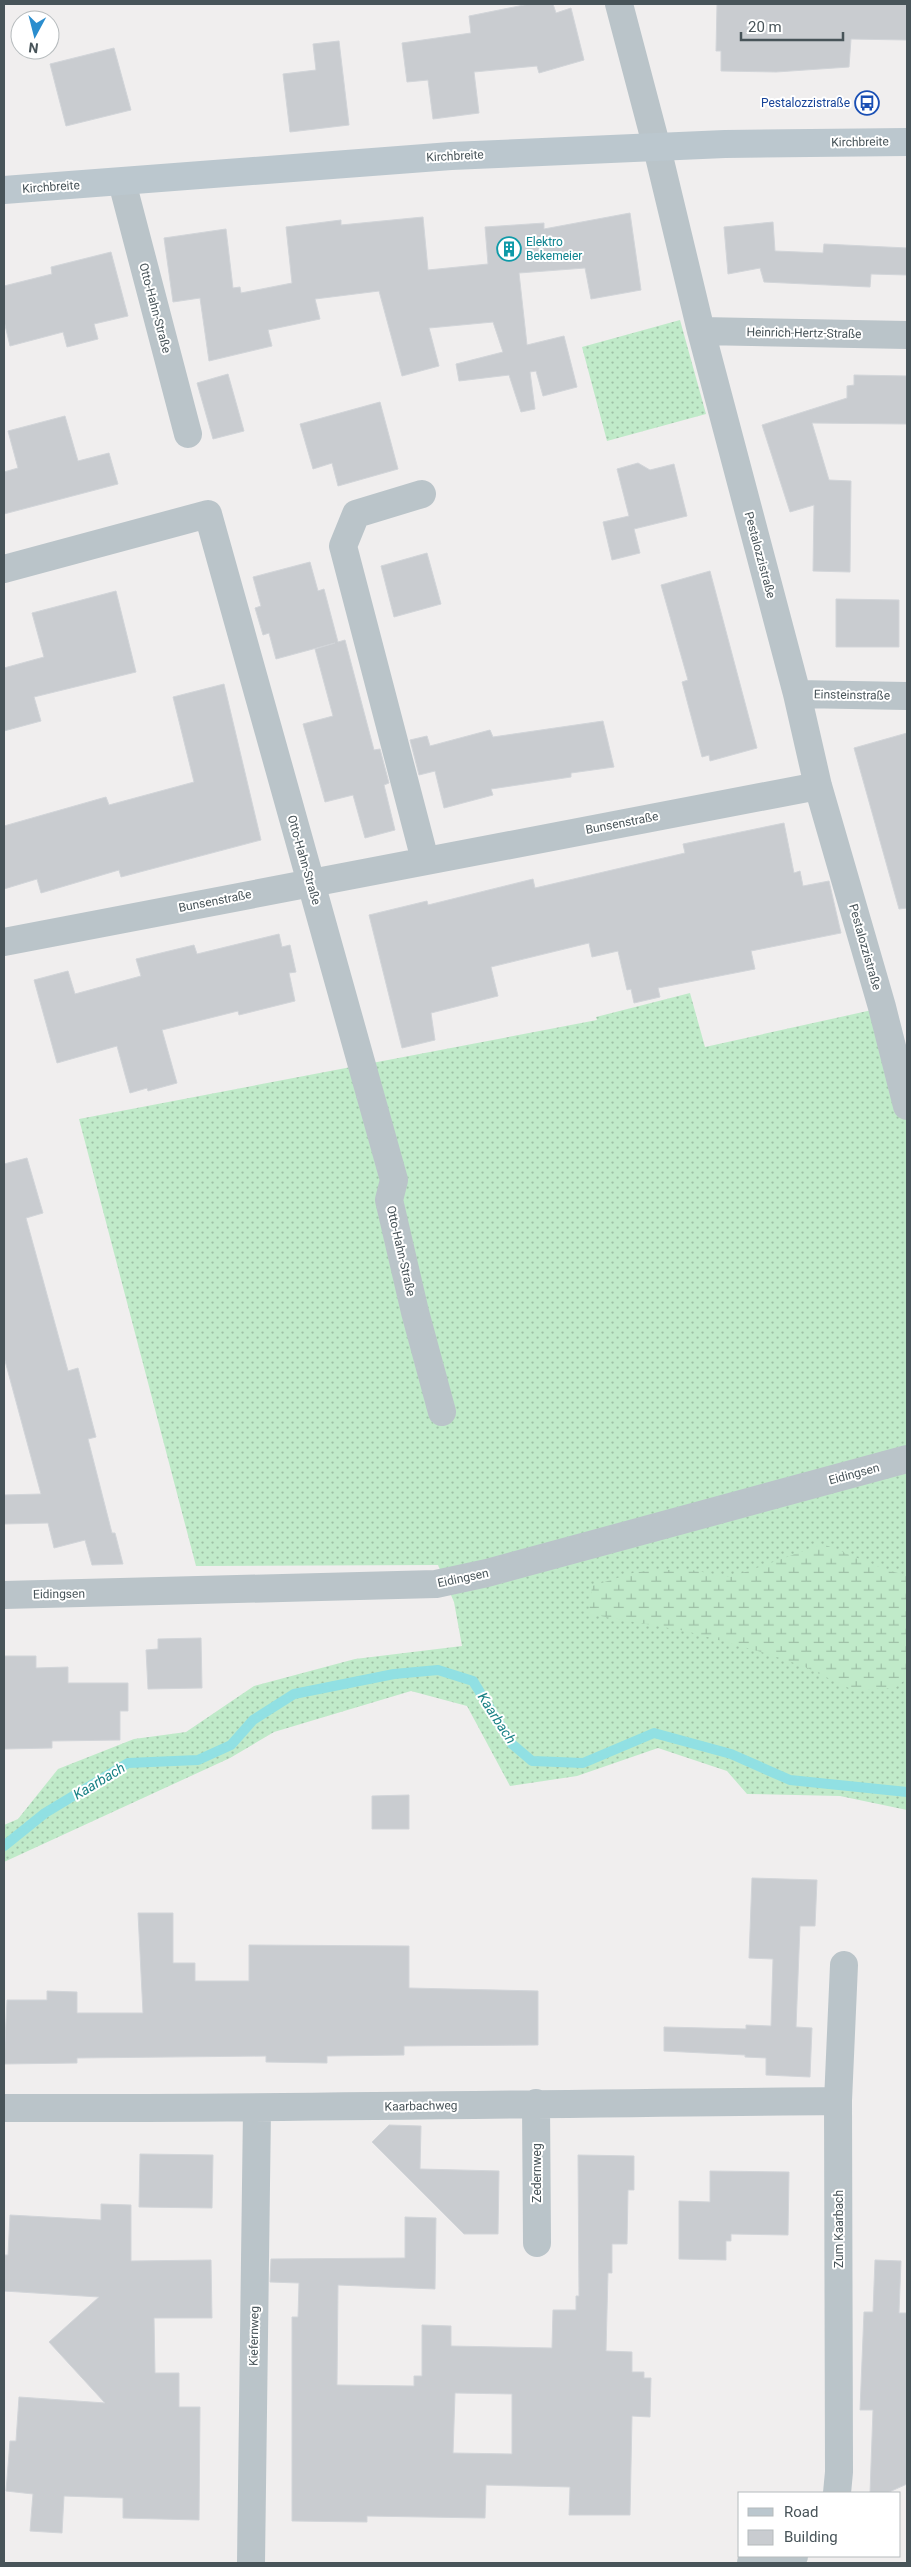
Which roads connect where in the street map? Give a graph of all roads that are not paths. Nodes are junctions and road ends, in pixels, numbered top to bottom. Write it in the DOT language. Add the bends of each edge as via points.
graph roads {
  1 [pos="619,4"];
  2 [pos="907,142"];
  3 [pos="657,148"];
  4 [pos="122,182"];
  5 [pos="4,190"];
  6 [pos="701,331"];
  7 [pos="907,335"];
  8 [pos="188,434"];
  9 [pos="422,494"];
  10 [pos="4,569"];
  11 [pos="797,694"];
  12 [pos="907,696"];
  13 [pos="818,786"];
  14 [pos="425,860"];
  15 [pos="310,883"];
  16 [pos="4,942"];
  17 [pos="907,1106"];
  18 [pos="442,1412"];
  19 [pos="907,1459"];
  20 [pos="4,1595"];
  21 [pos="844,1965"];
  22 [pos="838,2101"];
  23 [pos="536,2103"];
  24 [pos="4,2108"];
  25 [pos="257,2109"];
  26 [pos="537,2242"];
  27 [pos="836,2492"];
  28 [pos="790,2557"];
  29 [pos="251,2563"];
  30 [pos="751,2563"];
  1 -- 3 [label="street, Pestalozzistraße"];
  2 -- 3 [label="street, Kirchbreite"];
  3 -- 4 [label="street, Kirchbreite" via="451,156"];
  3 -- 6 [label="street, Pestalozzistraße"];
  4 -- 5 [label="street, Kirchbreite"];
  4 -- 8 [label="street, Otto-Hahn-Straße"];
  6 -- 7 [label="street, Heinrich-Hertz-Straße"];
  6 -- 11 [label="street, Pestalozzistraße"];
  9 -- 14 [label="street" via="356,514 343,546"];
  10 -- 15 [label="street, Otto-Hahn-Straße" via="208,514"];
  11 -- 12 [label="street, Einsteinstraße"];
  11 -- 13 [label="street, Pestalozzistraße"];
  13 -- 14 [label="street, Bunsenstraße"];
  13 -- 17 [label="street, Pestalozzistraße"];
  14 -- 15 [label="street, Bunsenstraße"];
  15 -- 16 [label="street, Bunsenstraße"];
  15 -- 18 [label="street, Otto-Hahn-Straße" via="394,1180 389,1200"];
  19 -- 20 [label="street, Eidingsen" via="436,1584"];
  21 -- 22 [label="street, Zum Kaarbach"];
  22 -- 23 [label="street, Kaarbachweg"];
  22 -- 27 [label="street, Zum Kaarbach" via="839,2472"];
  23 -- 25 [label="street, Kaarbachweg"];
  23 -- 26 [label="street, Zedernweg"];
  24 -- 25 [label="street, Kaarbachweg"];
  25 -- 29 [label="street, Kiefernweg"];
  28 -- 30 [label="street"];
}
